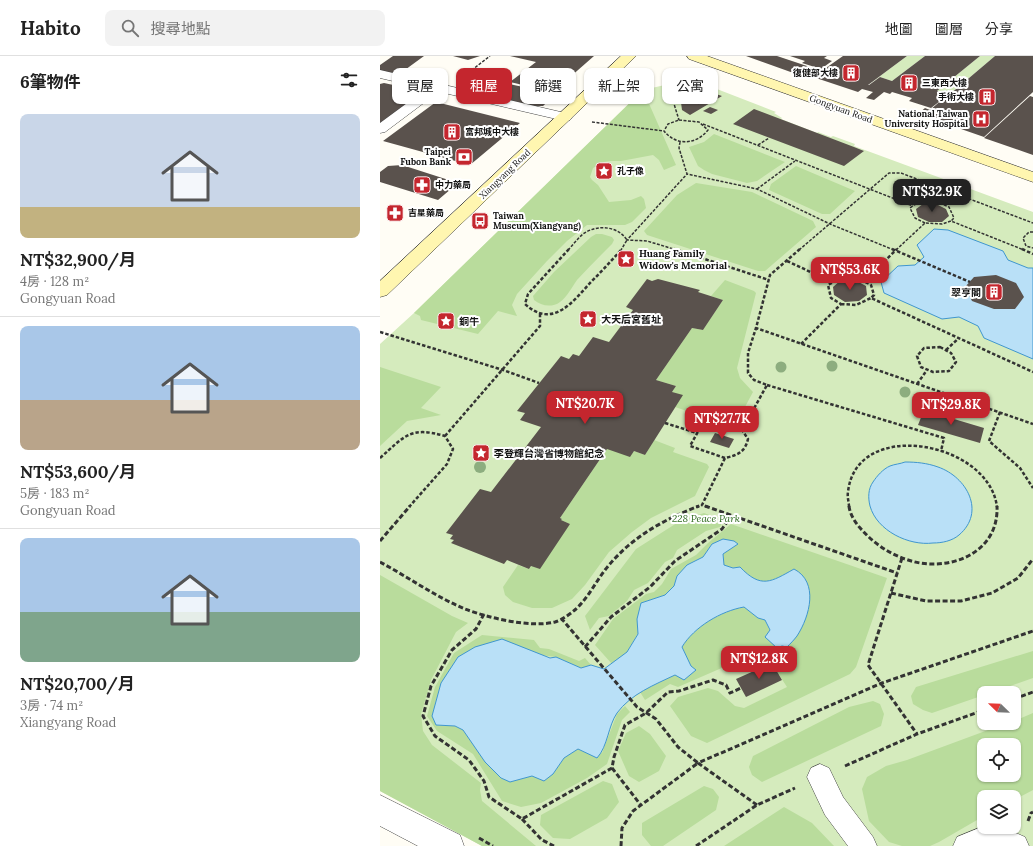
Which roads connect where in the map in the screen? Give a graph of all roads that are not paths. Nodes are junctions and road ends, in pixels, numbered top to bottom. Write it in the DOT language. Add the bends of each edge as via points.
graph roads {
  1 [pos="629,56"];
  2 [pos="694,56"];
  3 [pos="380,74"];
  4 [pos="392,77"];
  5 [pos="448,90"];
  6 [pos="414,104"];
  7 [pos="565,117"];
  8 [pos="380,129"];
  9 [pos="1033,177"];
  10 [pos="380,291"];
  11 [pos="820,777"];
  12 [pos="380,810"];
  13 [pos="449,846"];
  14 [pos="864,846"];
  15 [pos="966,846"];
  16 [pos="1016,846"];
  1 -- 7 [label="street, Xiangyang Road"];
  2 -- 9 [label="street, Gongyuan Road"];
  3 -- 4 [label="street"];
  5 -- 7 [label="street"];
  6 -- 8 [label="lane"];
  7 -- 10 [label="street, Xiangyang Road"];
  11 -- 14 [label="lane" via="834,806"];
  12 -- 13 [label="street"];
  15 -- 16 [label="lane" via="992,836"];
}
